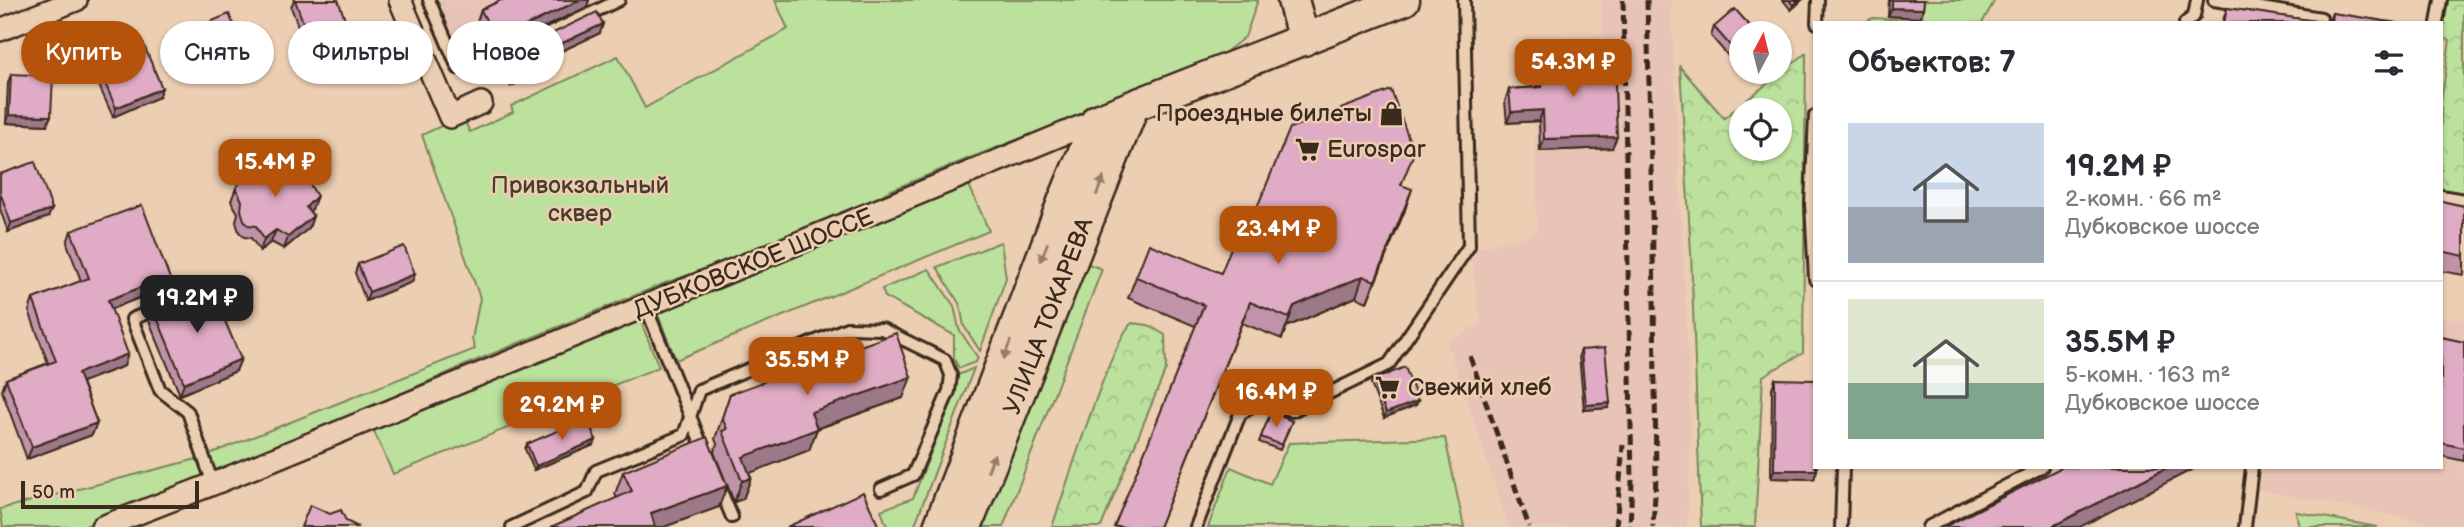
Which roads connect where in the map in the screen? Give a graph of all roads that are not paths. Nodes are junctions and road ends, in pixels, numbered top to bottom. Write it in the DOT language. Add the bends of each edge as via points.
graph roads {
  1 [pos="76,0"];
  2 [pos="400,0"];
  3 [pos="429,0"];
  4 [pos="619,0"];
  5 [pos="1293,0"];
  6 [pos="1404,0"];
  7 [pos="1464,0"];
  8 [pos="1818,0"];
  9 [pos="2197,0"];
  10 [pos="2214,0"];
  11 [pos="2441,0"];
  12 [pos="2321,18"];
  13 [pos="1817,21"];
  14 [pos="2188,21"];
  15 [pos="2437,21"];
  16 [pos="0,30"];
  17 [pos="1304,40"];
  18 [pos="481,103"];
  19 [pos="1133,107"];
  20 [pos="1097,120"];
  21 [pos="1813,160"];
  22 [pos="2443,197"];
  23 [pos="2464,200"];
  24 [pos="1813,242"];
  25 [pos="192,294"];
  26 [pos="646,306"];
  27 [pos="689,414"];
  28 [pos="1843,469"];
  29 [pos="2038,469"];
  30 [pos="2252,469"];
  31 [pos="213,484"];
  32 [pos="881,489"];
  33 [pos="732,517"];
  34 [pos="102,527"];
  35 [pos="512,527"];
  36 [pos="939,527"];
  37 [pos="966,527"];
  38 [pos="1196,527"];
  39 [pos="1841,527"];
  40 [pos="1928,527"];
  41 [pos="2245,527"];
  1 -- 16 [label="street"];
  2 -- 18 [label="street" via="450,117"];
  3 -- 4 [label="lane" via="458,68 493,60"];
  5 -- 17 [label="main road"];
  6 -- 17 [label="main road, ДУБКОВСКОЕ ШОССЕ"];
  7 -- 38 [label="lane" via="1469,246 1389,364 1292,411 1261,400 1240,414"];
  8 -- 13 [label="lane"];
  9 -- 14 [label="lane" via="2194,16"];
  10 -- 12 [label="lane"];
  11 -- 15 [label="lane"];
  17 -- 19 [label="main road, ДУБКОВСКОЕ ШОССЕ"];
  19 -- 20 [label="main road, ДУБКОВСКОЕ ШОССЕ"];
  37 -- 19 [label="main road, УЛИЦА ТОКАРЕВА, one-way"];
  20 -- 26 [label="street, ДУБКОВСКОЕ ШОССЕ"];
  20 -- 36 [label="main road, УЛИЦА ТОКАРЕВА, one-way"];
  21 -- 24 [label="lane"];
  22 -- 23 [label="lane"];
  25 -- 31 [label="lane" via="132,319 160,390 188,412"];
  26 -- 27 [label="lane"];
  26 -- 31 [label="street, ДУБКОВСКОЕ ШОССЕ"];
  27 -- 32 [label="lane" via="699,390 847,328 882,330 945,360 951,375 949,391 913,475"];
  27 -- 33 [label="lane"];
  27 -- 35 [label="lane" via="684,435 596,471 587,492"];
  28 -- 39 [label="lane"];
  29 -- 40 [label="lane"];
  30 -- 41 [label="lane"];
  31 -- 34 [label="street, ДУБКОВСКОЕ ШОССЕ"];
}
